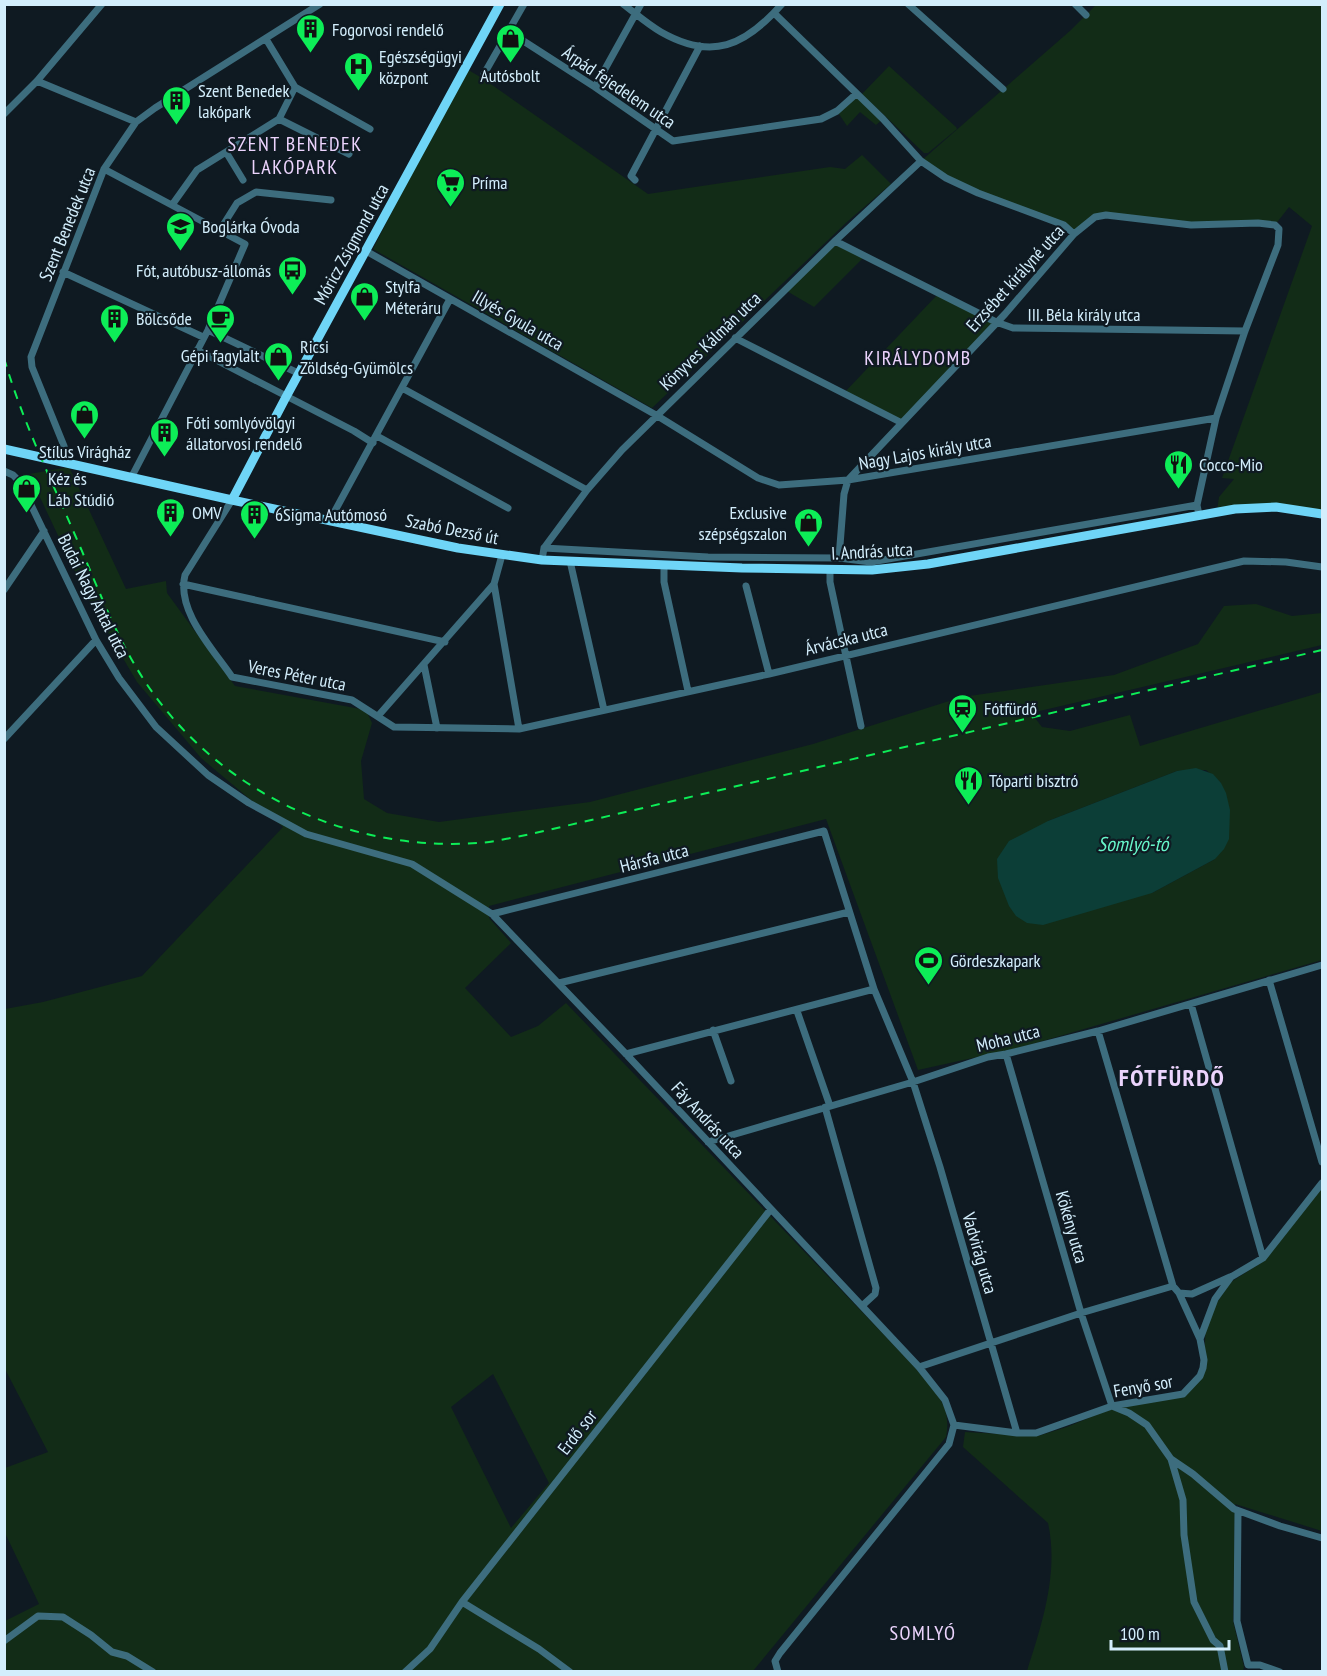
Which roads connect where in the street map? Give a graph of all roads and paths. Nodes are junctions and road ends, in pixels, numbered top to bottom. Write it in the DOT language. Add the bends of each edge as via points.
graph roads {
  1 [pos="102,4"];
  2 [pos="320,4"];
  3 [pos="500,4"];
  4 [pos="524,4"];
  5 [pos="623,4"];
  6 [pos="641,4"];
  7 [pos="782,4"];
  8 [pos="908,4"];
  9 [pos="1075,4"];
  10 [pos="774,13"];
  11 [pos="636,14"];
  12 [pos="1086,15"];
  13 [pos="508,32"];
  14 [pos="266,39"];
  15 [pos="700,46"];
  16 [pos="483,74"];
  17 [pos="38,81"];
  18 [pos="295,87"];
  19 [pos="595,87"];
  20 [pos="1003,88"];
  21 [pos="856,94"];
  22 [pos="4,114"];
  23 [pos="279,119"];
  24 [pos="136,122"];
  25 [pos="370,129"];
  26 [pos="656,130"];
  27 [pos="225,152"];
  28 [pos="349,154"];
  29 [pos="921,161"];
  30 [pos="104,169"];
  31 [pos="243,180"];
  32 [pos="635,180"];
  33 [pos="331,200"];
  34 [pos="172,205"];
  35 [pos="220,230"];
  36 [pos="1074,234"];
  37 [pos="835,241"];
  38 [pos="366,251"];
  39 [pos="63,272"];
  40 [pos="450,298"];
  41 [pos="996,322"];
  42 [pos="208,330"];
  43 [pos="1245,331"];
  44 [pos="203,337"];
  45 [pos="735,338"];
  46 [pos="197,350"];
  47 [pos="300,374"];
  48 [pos="402,388"];
  49 [pos="286,397"];
  50 [pos="656,415"];
  51 [pos="1216,418"];
  52 [pos="902,423"];
  53 [pos="375,439"];
  54 [pos="64,446"];
  55 [pos="4,449"];
  56 [pos="4,471"];
  57 [pos="131,478"];
  58 [pos="848,480"];
  59 [pos="587,490"];
  60 [pos="232,500"];
  61 [pos="1197,505"];
  62 [pos="508,508"];
  63 [pos="1323,514"];
  64 [pos="1199,515"];
  65 [pos="330,520"];
  66 [pos="44,531"];
  67 [pos="544,548"];
  68 [pos="502,555"];
  69 [pos="839,558"];
  70 [pos="542,560"];
  71 [pos="570,561"];
  72 [pos="664,565"];
  73 [pos="1323,567"];
  74 [pos="830,571"];
  75 [pos="183,584"];
  76 [pos="494,584"];
  77 [pos="746,586"];
  78 [pos="4,590"];
  79 [pos="96,640"];
  80 [pos="445,642"];
  81 [pos="846,654"];
  82 [pos="424,665"];
  83 [pos="769,674"];
  84 [pos="688,691"];
  85 [pos="604,710"];
  86 [pos="378,716"];
  87 [pos="861,726"];
  88 [pos="437,728"];
  89 [pos="519,729"];
  90 [pos="4,739"];
  91 [pos="824,831"];
  92 [pos="412,864"];
  93 [pos="849,912"];
  94 [pos="492,914"];
  95 [pos="1323,959"];
  96 [pos="1319,965"];
  97 [pos="1269,980"];
  98 [pos="559,983"];
  99 [pos="874,989"];
  100 [pos="1191,1004"];
  101 [pos="797,1011"];
  102 [pos="713,1030"];
  103 [pos="1098,1031"];
  104 [pos="626,1054"];
  105 [pos="1006,1054"];
  106 [pos="732,1081"];
  107 [pos="913,1082"];
  108 [pos="827,1107"];
  109 [pos="708,1142"];
  110 [pos="1323,1162"];
  111 [pos="1323,1183"];
  112 [pos="771,1209"];
  113 [pos="1263,1258"];
  114 [pos="1231,1277"];
  115 [pos="1173,1286"];
  116 [pos="1179,1293"];
  117 [pos="863,1305"];
  118 [pos="1081,1313"];
  119 [pos="1200,1339"];
  120 [pos="990,1342"];
  121 [pos="919,1367"];
  122 [pos="1112,1406"];
  123 [pos="954,1425"];
  124 [pos="1017,1433"];
  125 [pos="1171,1459"];
  126 [pos="1238,1511"];
  127 [pos="1323,1538"];
  128 [pos="462,1602"];
  129 [pos="4,1641"];
  130 [pos="1247,1668"];
  131 [pos="153,1671"];
  132 [pos="405,1671"];
  133 [pos="570,1671"];
  134 [pos="778,1671"];
  135 [pos="1225,1671"];
  136 [pos="1280,1671"];
  1 -- 17 [label="street"];
  2 -- 14 [label="street, Szent Benedek utca"];
  3 -- 38 [label="main road, Móricz Zsigmond utca"];
  4 -- 13 [label="street"];
  5 -- 11 [label="street"];
  6 -- 11 [label="street"];
  7 -- 10 [label="street"];
  8 -- 20 [label="street"];
  9 -- 12 [label="street"];
  10 -- 15 [label="street" via="741,41 722,47"];
  10 -- 21 [label="street"];
  11 -- 15 [label="street" via="661,32"];
  11 -- 19 [label="street"];
  13 -- 16 [label="street"];
  13 -- 19 [label="street, Árpád fejedelem utca"];
  14 -- 18 [label="street"];
  14 -- 24 [label="street, Szent Benedek utca"];
  15 -- 26 [label="street"];
  17 -- 22 [label="street"];
  17 -- 24 [label="street"];
  18 -- 23 [label="street"];
  18 -- 25 [label="street"];
  19 -- 26 [label="street, Árpád fejedelem utca"];
  21 -- 26 [label="street, Árpád fejedelem utca" via="821,119 673,141"];
  21 -- 29 [label="street"];
  23 -- 27 [label="street"];
  23 -- 28 [label="street"];
  24 -- 30 [label="street, Szent Benedek utca"];
  26 -- 32 [label="street" via="631,176"];
  27 -- 31 [label="street"];
  27 -- 34 [label="street" via="197,170"];
  29 -- 36 [label="street" via="946,178 1065,225"];
  29 -- 37 [label="street, Könyves Kálmán utca"];
  30 -- 34 [label="street"];
  30 -- 39 [label="street, Szent Benedek utca"];
  33 -- 35 [label="street" via="256,192 237,202"];
  34 -- 35 [label="street"];
  35 -- 42 [label="street" via="245,244"];
  36 -- 41 [label="street, Erzsébet királyné utca"];
  36 -- 43 [label="street, Erzsébet királyné utca" via="1095,217 1106,215 1191,225 1275,225 1279,229 1278,245"];
  37 -- 41 [label="street, III. Béla király utca"];
  37 -- 45 [label="street, Könyves Kálmán utca"];
  38 -- 40 [label="street, Illyés Gyula utca"];
  38 -- 47 [label="main road, Móricz Zsigmond utca"];
  39 -- 44 [label="street"];
  39 -- 54 [label="street, Szent Benedek utca" via="31,357"];
  40 -- 48 [label="street"];
  40 -- 50 [label="street, Illyés Gyula utca"];
  41 -- 43 [label="street, III. Béla király utca" via="1013,328"];
  41 -- 52 [label="street, Erzsébet királyné utca"];
  42 -- 44 [label="street"];
  42 -- 47 [label="street"];
  43 -- 51 [label="street"];
  44 -- 46 [label="street"];
  45 -- 50 [label="street, Könyves Kálmán utca"];
  45 -- 52 [label="street"];
  46 -- 49 [label="street"];
  46 -- 57 [label="street"];
  47 -- 49 [label="main road, Móricz Zsigmond utca"];
  48 -- 53 [label="street"];
  48 -- 59 [label="street"];
  49 -- 53 [label="street"];
  49 -- 60 [label="main road, Móricz Zsigmond utca"];
  50 -- 58 [label="street, Nagy Lajos király utca" via="758,478 779,485"];
  50 -- 59 [label="street, Könyves Kálmán utca"];
  51 -- 58 [label="street, Nagy Lajos király utca"];
  51 -- 61 [label="street"];
  52 -- 58 [label="street, Erzsébet királyné utca"];
  53 -- 62 [label="street"];
  53 -- 65 [label="street"];
  55 -- 57 [label="main road, Szabó Dezső út"];
  56 -- 66 [label="street, Budai Nagy Antal utca" via="20,482"];
  57 -- 60 [label="main road, Szabó Dezső út"];
  58 -- 69 [label="street"];
  59 -- 67 [label="street, Könyves Kálmán utca"];
  60 -- 65 [label="main road, Szabó Dezső út"];
  60 -- 75 [label="street"];
  61 -- 64 [label="street"];
  61 -- 69 [label="street, I. András utca" via="871,562"];
  63 -- 64 [label="main road, I. András utca" via="1253,507"];
  64 -- 74 [label="main road, I. András utca" via="928,564"];
  65 -- 68 [label="main road, Szabó Dezső út"];
  66 -- 78 [label="street"];
  66 -- 79 [label="street, Budai Nagy Antal utca"];
  67 -- 69 [label="street, I. András utca" via="708,557"];
  67 -- 70 [label="street, Könyves Kálmán utca"];
  68 -- 70 [label="main road, Szabó Dezső út"];
  68 -- 76 [label="street"];
  70 -- 71 [label="main road, I. András utca"];
  71 -- 72 [label="main road, I. András utca"];
  71 -- 85 [label="street"];
  72 -- 74 [label="main road, I. András utca"];
  72 -- 84 [label="street" via="664,582"];
  73 -- 81 [label="street, Árvácska utca" via="1244,561"];
  74 -- 81 [label="street"];
  75 -- 80 [label="street"];
  75 -- 86 [label="street, Veres Péter utca" via="190,615 232,677 352,700"];
  76 -- 80 [label="street"];
  76 -- 89 [label="street"];
  77 -- 83 [label="street"];
  79 -- 90 [label="street"];
  79 -- 92 [label="street, Budai Nagy Antal utca" via="156,727 208,775 306,834"];
  80 -- 82 [label="street"];
  81 -- 83 [label="street, Árvácska utca"];
  81 -- 87 [label="street"];
  82 -- 86 [label="street"];
  82 -- 88 [label="street"];
  83 -- 84 [label="street, Árvácska utca"];
  84 -- 85 [label="street, Árvácska utca"];
  85 -- 89 [label="street, Árvácska utca"];
  86 -- 88 [label="street, Árvácska utca" via="394,727"];
  88 -- 89 [label="street, Árvácska utca"];
  91 -- 93 [label="street, Vadvirág utca"];
  91 -- 94 [label="street, Hársfa utca"];
  92 -- 94 [label="street, Fáy András utca"];
  93 -- 98 [label="street"];
  93 -- 99 [label="street, Vadvirág utca"];
  94 -- 98 [label="street, Fáy András utca"];
  95 -- 96 [label="street, Moha utca"];
  96 -- 97 [label="street, Moha utca"];
  97 -- 100 [label="street, Moha utca"];
  97 -- 110 [label="street"];
  98 -- 104 [label="street, Fáy András utca"];
  99 -- 101 [label="street"];
  99 -- 107 [label="street, Vadvirág utca"];
  100 -- 103 [label="street, Moha utca"];
  100 -- 113 [label="street"];
  101 -- 102 [label="street"];
  101 -- 108 [label="street"];
  102 -- 104 [label="street"];
  102 -- 106 [label="street"];
  103 -- 105 [label="street, Moha utca"];
  103 -- 115 [label="street"];
  104 -- 109 [label="street, Fáy András utca"];
  105 -- 107 [label="street, Moha utca"];
  105 -- 118 [label="street, Kökény utca"];
  107 -- 108 [label="street, Moha utca"];
  107 -- 120 [label="street, Vadvirág utca"];
  108 -- 109 [label="street, Moha utca"];
  108 -- 117 [label="street" via="876,1288"];
  109 -- 112 [label="street, Fáy András utca"];
  111 -- 113 [label="street, Fenyő sor"];
  112 -- 117 [label="street, Fáy András utca"];
  112 -- 128 [label="street, Erdő sor"];
  113 -- 114 [label="street, Fenyő sor"];
  114 -- 116 [label="street" via="1192,1294"];
  114 -- 119 [label="street, Fenyő sor" via="1215,1299"];
  115 -- 116 [label="street"];
  115 -- 118 [label="street"];
  116 -- 119 [label="street"];
  117 -- 121 [label="street, Fáy András utca"];
  118 -- 120 [label="street"];
  118 -- 122 [label="street, Kökény utca"];
  119 -- 122 [label="street, Fenyő sor" via="1203,1368 1183,1394"];
  120 -- 121 [label="street"];
  120 -- 124 [label="street, Vadvirág utca"];
  121 -- 123 [label="street, Fáy András utca" via="945,1400"];
  122 -- 124 [label="street, Fenyő sor" via="1036,1432"];
  122 -- 125 [label="street" via="1147,1425"];
  123 -- 124 [label="street, Fenyő sor"];
  123 -- 134 [label="street" via="949,1444 780,1653 775,1661"];
  125 -- 126 [label="street"];
  125 -- 135 [label="street" via="1183,1500 1194,1602 1220,1646"];
  126 -- 127 [label="street"];
  126 -- 130 [label="street" via="1237,1621"];
  128 -- 132 [label="street, Erdő sor" via="430,1649"];
  128 -- 133 [label="street"];
  129 -- 131 [label="street" via="38,1616 63,1617 112,1653 127,1656"];
  130 -- 136 [label="street" via="1260,1665"];
}
